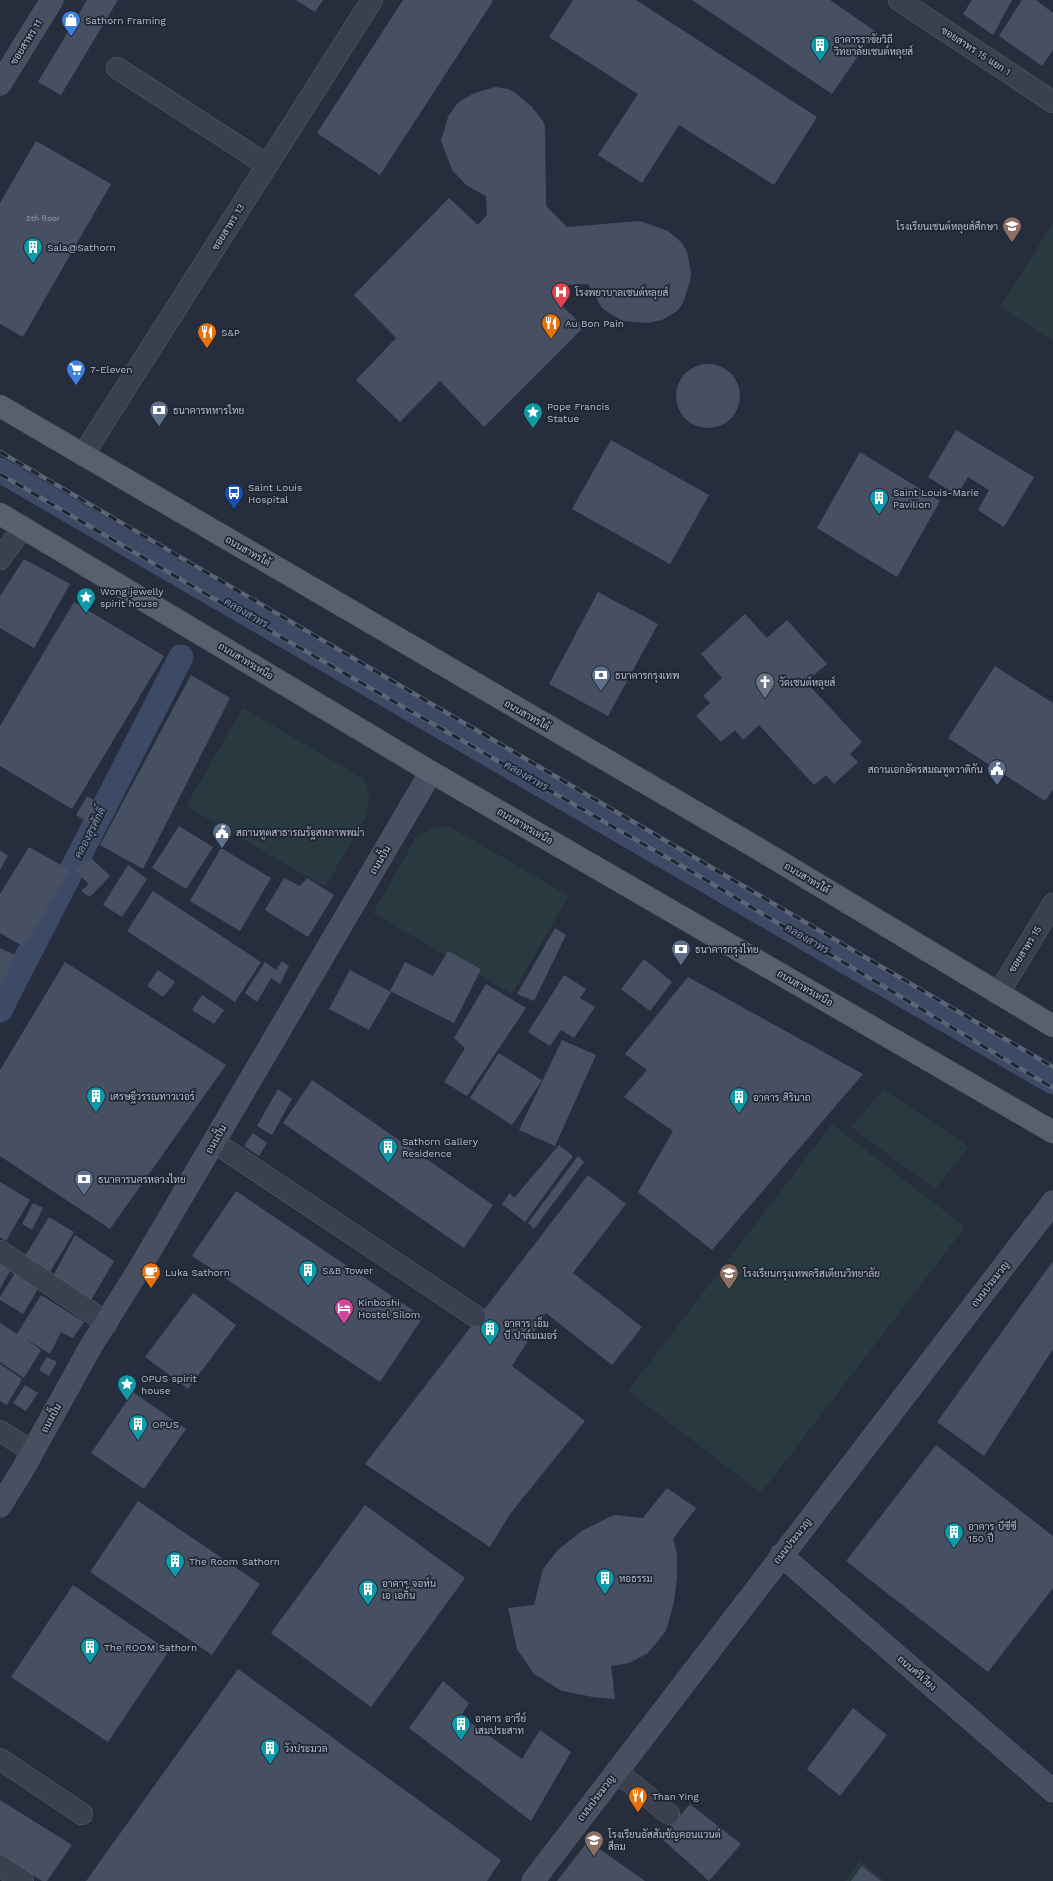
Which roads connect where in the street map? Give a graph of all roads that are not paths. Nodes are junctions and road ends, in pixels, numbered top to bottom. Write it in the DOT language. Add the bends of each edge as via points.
graph roads {
  1 [pos="52,0"];
  2 [pos="372,0"];
  3 [pos="899,0"];
  4 [pos="117,68"];
  5 [pos="0,84"];
  6 [pos="1050,94"];
  7 [pos="268,165"];
  8 [pos="0,406"];
  9 [pos="83,455"];
  10 [pos="0,514"];
  11 [pos="23,527"];
  12 [pos="0,559"];
  13 [pos="431,772"];
  14 [pos="1053,904"];
  15 [pos="998,994"];
  16 [pos="1053,1026"];
  17 [pos="1053,1132"];
  18 [pos="214,1142"];
  19 [pos="1053,1202"];
  20 [pos="0,1251"];
  21 [pos="475,1316"];
  22 [pos="107,1323"];
  23 [pos="0,1431"];
  24 [pos="32,1452"];
  25 [pos="0,1506"];
  26 [pos="781,1555"];
  27 [pos="0,1758"];
  28 [pos="616,1771"];
  29 [pos="1053,1791"];
  30 [pos="82,1814"];
  31 [pos="669,1814"];
  32 [pos="0,1866"];
  33 [pos="22,1881"];
  34 [pos="533,1881"];
  1 -- 5 [label="street, ซอยสาทร 11"];
  2 -- 7 [label="street, ซอยสาทร 13"];
  3 -- 6 [label="street, ซอยสาทร 15 แยก 1"];
  4 -- 7 [label="street"];
  7 -- 9 [label="street, ซอยสาทร 13"];
  8 -- 9 [label="main road, ถนนสาทรใต้"];
  9 -- 15 [label="main road, ถนนสาทรใต้" via="757,848"];
  10 -- 11 [label="main road, ถนนสาทรเหนือ"];
  11 -- 12 [label="street"];
  11 -- 13 [label="main road, ถนนสาทรเหนือ"];
  13 -- 17 [label="main road, ถนนสาทรเหนือ"];
  13 -- 18 [label="street, ถนนปั้น"];
  14 -- 15 [label="street, ซอยสาทร 15"];
  15 -- 16 [label="main road, ถนนสาทรใต้"];
  18 -- 21 [label="street"];
  18 -- 22 [label="street, ถนนปั้น"];
  19 -- 26 [label="street, ถนนประมวญ"];
  20 -- 22 [label="street"];
  22 -- 24 [label="street, ถนนปั้น" via="91,1346"];
  23 -- 24 [label="street"];
  24 -- 25 [label="street, ถนนปั้น"];
  26 -- 28 [label="street, ถนนประมวญ"];
  26 -- 29 [label="street, ถนนศรีเวียง"];
  27 -- 30 [label="street"];
  28 -- 31 [label="street"];
  28 -- 34 [label="street, ถนนประมวญ"];
  32 -- 33 [label="street"];
}
